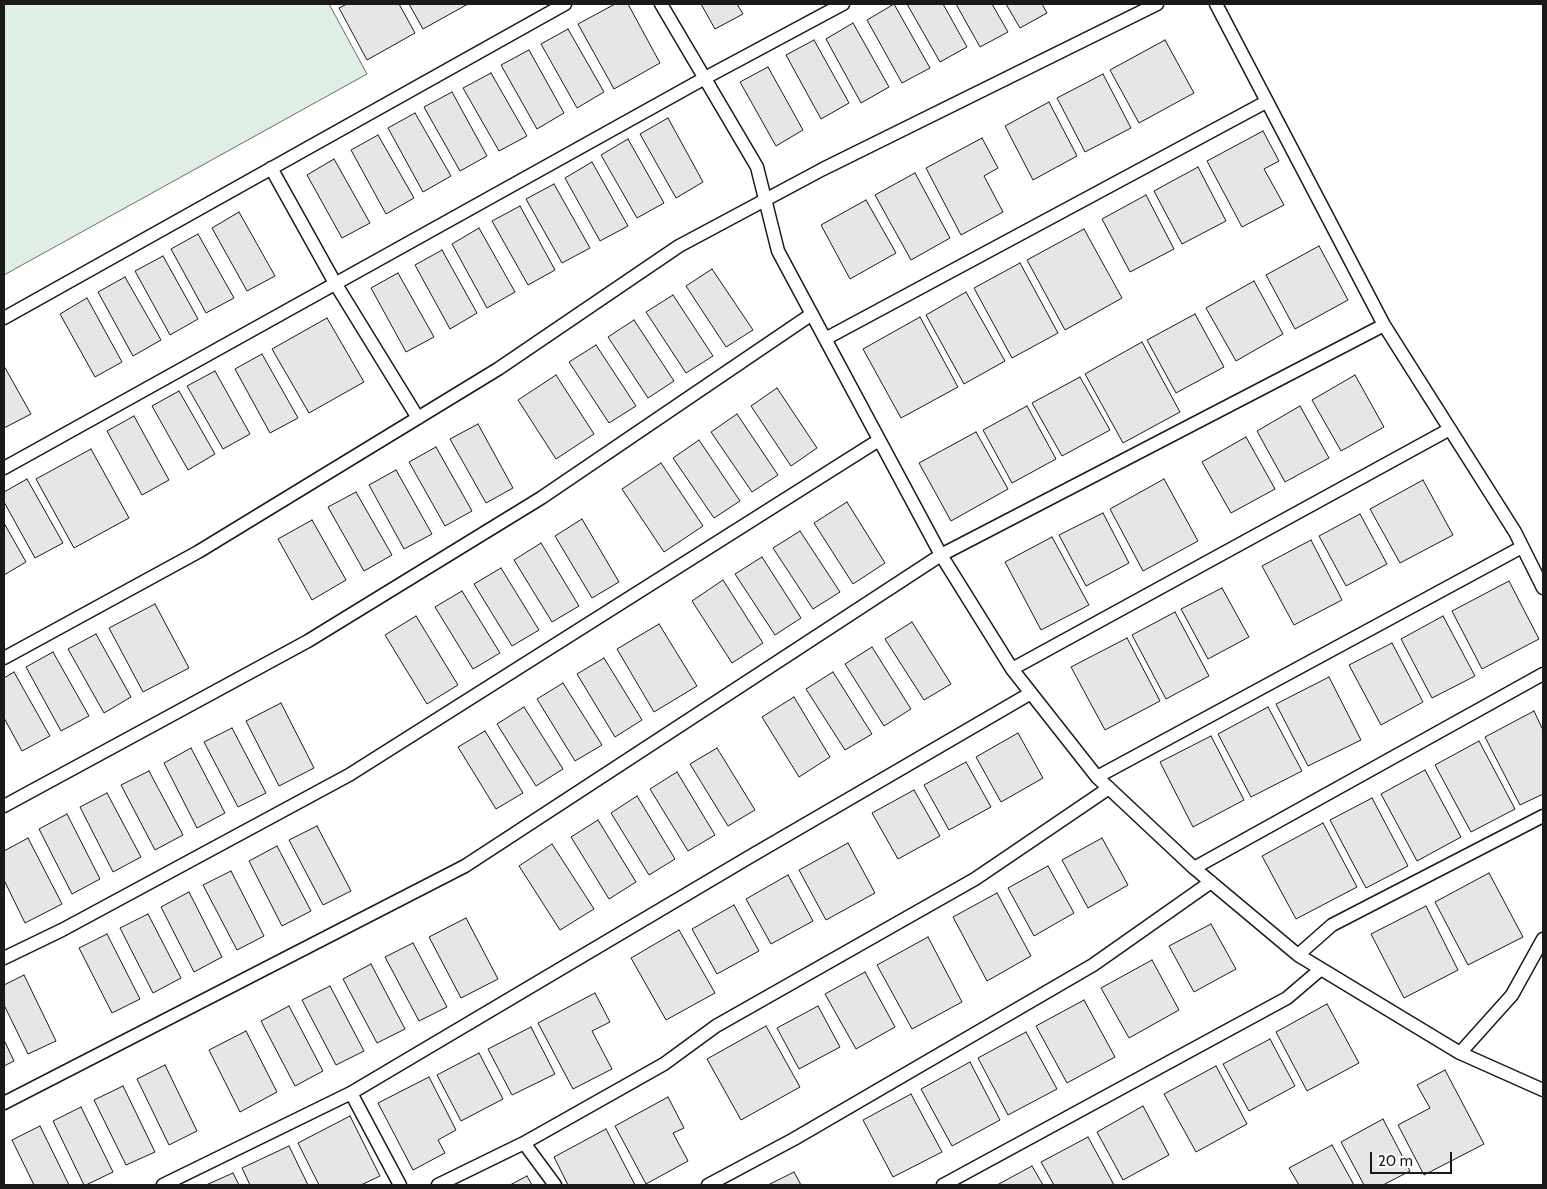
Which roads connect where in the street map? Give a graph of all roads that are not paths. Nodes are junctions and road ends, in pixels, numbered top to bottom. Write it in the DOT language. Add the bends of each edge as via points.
graph roads {
  1 [pos="565,4"];
  2 [pos="661,4"];
  3 [pos="843,4"];
  4 [pos="1156,4"];
  5 [pos="1216,4"];
  6 [pos="705,78"];
  7 [pos="1266,102"];
  8 [pos="271,168"];
  9 [pos="764,199"];
  10 [pos="335,283"];
  11 [pos="812,314"];
  12 [pos="4,318"];
  13 [pos="1384,325"];
  14 [pos="825,339"];
  15 [pos="418,418"];
  16 [pos="1450,429"];
  17 [pos="879,440"];
  18 [pos="4,468"];
  19 [pos="1522,547"];
  20 [pos="941,555"];
  21 [pos="1543,588"];
  22 [pos="4,658"];
  23 [pos="1012,669"];
  24 [pos="1543,674"];
  25 [pos="1031,693"];
  26 [pos="1097,777"];
  27 [pos="1109,788"];
  28 [pos="4,806"];
  29 [pos="1543,816"];
  30 [pos="1194,868"];
  31 [pos="1211,882"];
  32 [pos="1543,939"];
  33 [pos="1298,955"];
  34 [pos="4,958"];
  35 [pos="1321,969"];
  36 [pos="1460,1053"];
  37 [pos="1543,1090"];
  38 [pos="351,1093"];
  39 [pos="4,1103"];
  40 [pos="524,1143"];
  41 [pos="163,1185"];
  42 [pos="400,1185"];
  43 [pos="438,1185"];
  44 [pos="556,1185"];
  45 [pos="708,1185"];
  46 [pos="943,1185"];
  1 -- 8 [label="lane"];
  2 -- 6 [label="lane"];
  3 -- 6 [label="lane"];
  4 -- 9 [label="lane"];
  5 -- 7 [label="lane"];
  6 -- 9 [label="lane" via="757,167"];
  6 -- 10 [label="lane"];
  7 -- 13 [label="lane"];
  7 -- 14 [label="lane"];
  8 -- 10 [label="lane"];
  8 -- 12 [label="lane"];
  9 -- 11 [label="lane" via="778,251"];
  9 -- 15 [label="lane" via="679,246 498,369"];
  10 -- 15 [label="lane"];
  10 -- 18 [label="lane"];
  11 -- 14 [label="lane"];
  11 -- 28 [label="lane" via="541,498 308,641"];
  13 -- 16 [label="lane"];
  13 -- 20 [label="lane"];
  14 -- 17 [label="lane"];
  15 -- 22 [label="lane" via="198,552"];
  16 -- 19 [label="lane"];
  16 -- 23 [label="lane"];
  17 -- 20 [label="lane"];
  17 -- 34 [label="lane" via="348,775"];
  19 -- 21 [label="lane"];
  19 -- 26 [label="lane"];
  20 -- 23 [label="lane"];
  20 -- 39 [label="lane" via="465,866"];
  23 -- 25 [label="lane"];
  24 -- 30 [label="lane"];
  25 -- 26 [label="lane"];
  25 -- 38 [label="lane"];
  26 -- 27 [label="lane"];
  27 -- 30 [label="lane"];
  27 -- 40 [label="lane" via="975,879 716,1026 664,1064"];
  29 -- 33 [label="lane" via="1332,925"];
  30 -- 31 [label="lane"];
  31 -- 33 [label="lane"];
  31 -- 45 [label="lane" via="1093,965 794,1139"];
  32 -- 36 [label="lane" via="1512,994"];
  33 -- 35 [label="lane"];
  35 -- 36 [label="lane"];
  35 -- 46 [label="lane" via="1287,998"];
  36 -- 37 [label="lane"];
  38 -- 41 [label="lane"];
  38 -- 42 [label="lane"];
  40 -- 43 [label="lane"];
  40 -- 44 [label="lane"];
}
